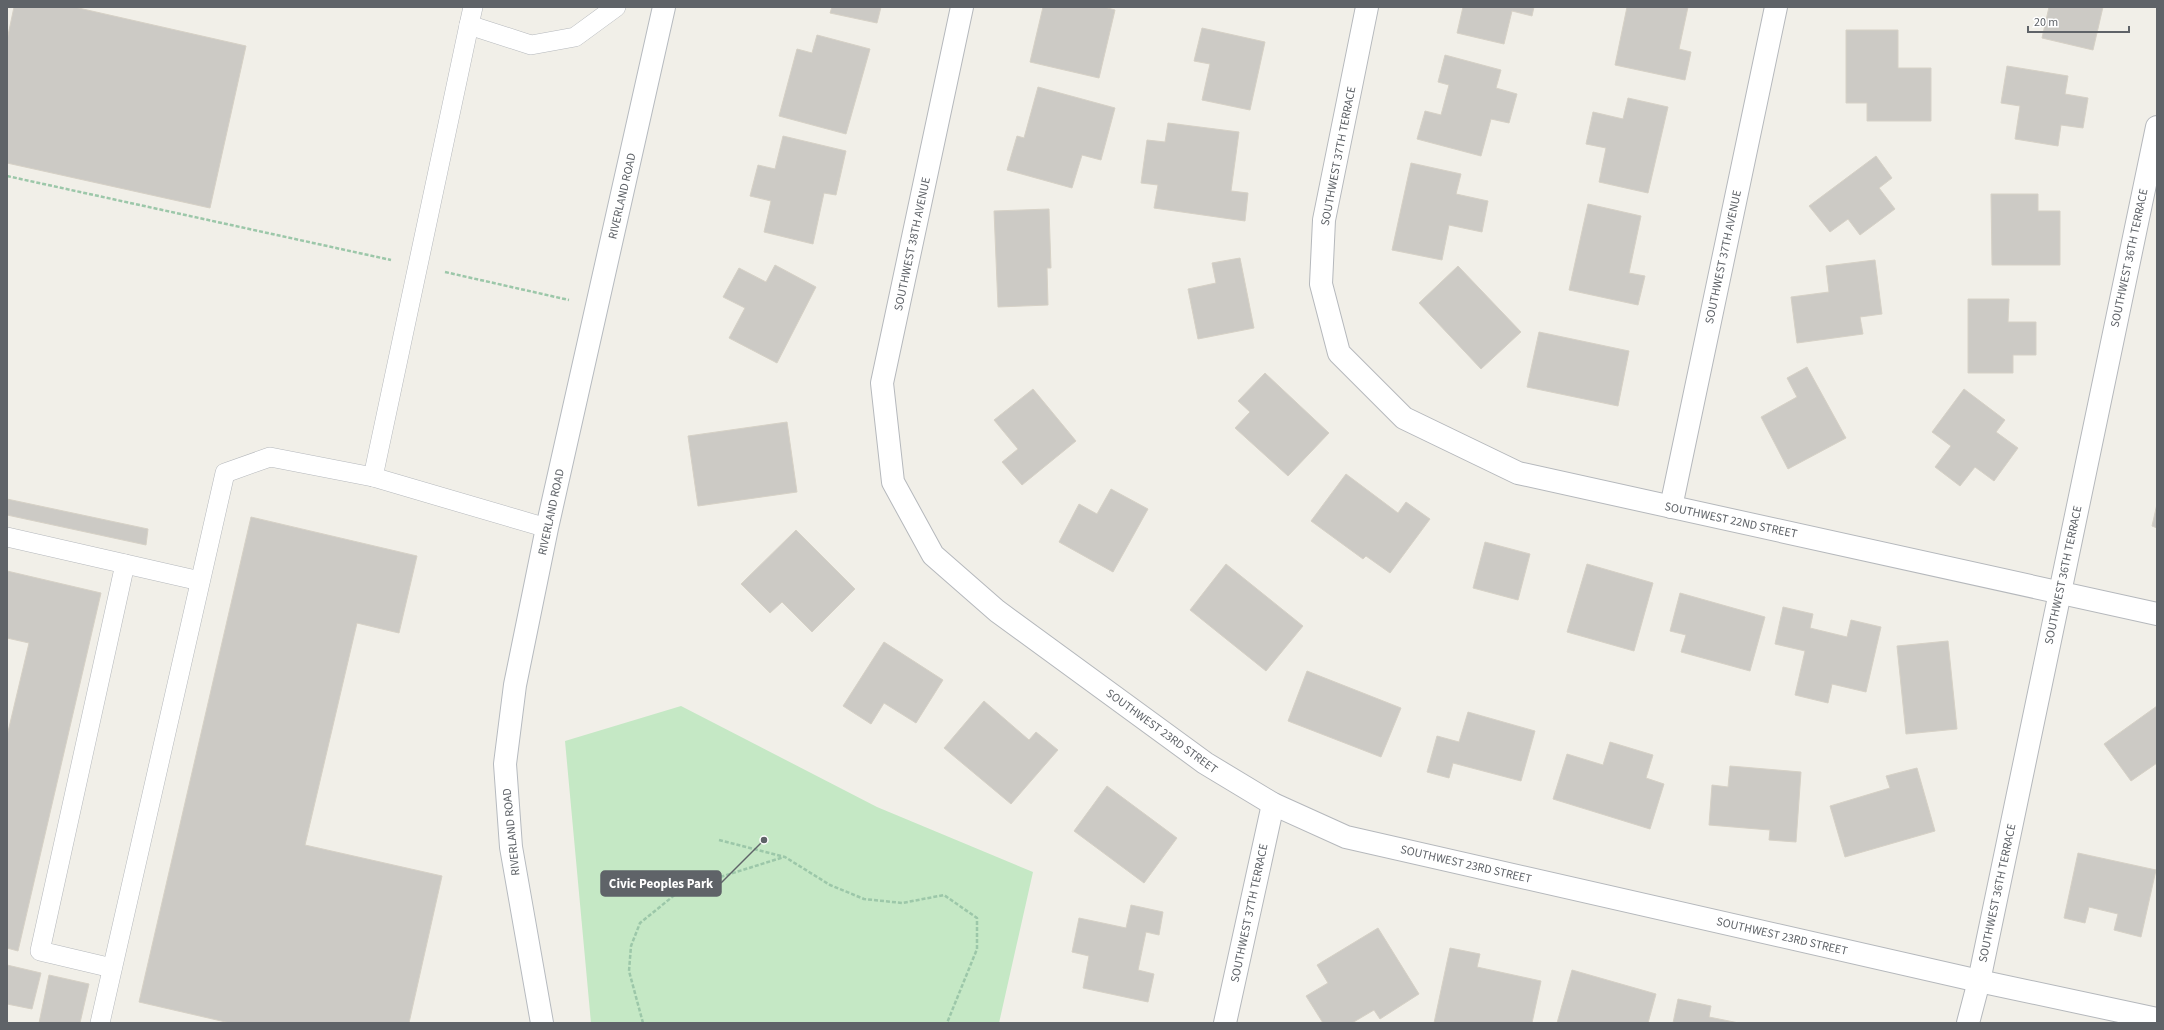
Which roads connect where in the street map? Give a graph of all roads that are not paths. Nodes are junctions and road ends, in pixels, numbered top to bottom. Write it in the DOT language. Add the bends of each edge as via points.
graph roads {
  1 [pos="473,7"];
  2 [pos="616,7"];
  3 [pos="664,7"];
  4 [pos="962,7"];
  5 [pos="1367,7"];
  6 [pos="1776,7"];
  7 [pos="469,25"];
  8 [pos="2157,127"];
  9 [pos="2151,187"];
  10 [pos="1339,353"];
  11 [pos="373,477"];
  12 [pos="893,482"];
  13 [pos="1671,507"];
  14 [pos="547,528"];
  15 [pos="7,537"];
  16 [pos="125,564"];
  17 [pos="200,581"];
  18 [pos="2059,593"];
  19 [pos="2157,614"];
  20 [pos="1274,804"];
  21 [pos="112,968"];
  22 [pos="1979,981"];
  23 [pos="2157,1019"];
  24 [pos="100,1023"];
  25 [pos="542,1023"];
  26 [pos="1225,1023"];
  27 [pos="1968,1023"];
  1 -- 7 [label="lane"];
  2 -- 7 [label="lane" via="575,37 531,45"];
  3 -- 14 [label="street, RIVERLAND ROAD"];
  4 -- 12 [label="street, SOUTHWEST 38TH AVENUE" via="882,383"];
  5 -- 10 [label="street, SOUTHWEST 37TH TERRACE" via="1324,220 1321,284"];
  6 -- 13 [label="street, SOUTHWEST 37TH AVENUE"];
  7 -- 11 [label="lane"];
  8 -- 9 [label="street, SOUTHWEST 36TH TERRACE"];
  9 -- 18 [label="street, SOUTHWEST 36TH TERRACE"];
  10 -- 13 [label="street, SOUTHWEST 22ND STREET" via="1404,418 1518,473"];
  11 -- 14 [label="lane"];
  11 -- 17 [label="lane" via="270,457 225,473"];
  12 -- 20 [label="street, SOUTHWEST 23RD STREET" via="933,554 998,611 1205,764"];
  13 -- 18 [label="street, SOUTHWEST 22ND STREET"];
  14 -- 25 [label="street, RIVERLAND ROAD" via="515,684 505,764 511,847"];
  15 -- 16 [label="lane"];
  16 -- 17 [label="lane"];
  16 -- 21 [label="lane" via="40,951"];
  17 -- 21 [label="lane"];
  18 -- 19 [label="street, SOUTHWEST 22ND STREET"];
  18 -- 22 [label="street, SOUTHWEST 36TH TERRACE"];
  20 -- 22 [label="street, SOUTHWEST 23RD STREET" via="1346,837"];
  20 -- 26 [label="street, SOUTHWEST 37TH TERRACE"];
  21 -- 24 [label="lane"];
  22 -- 23 [label="street, SOUTHWEST 23RD STREET"];
  22 -- 27 [label="street, SOUTHWEST 36TH TERRACE"];
}
